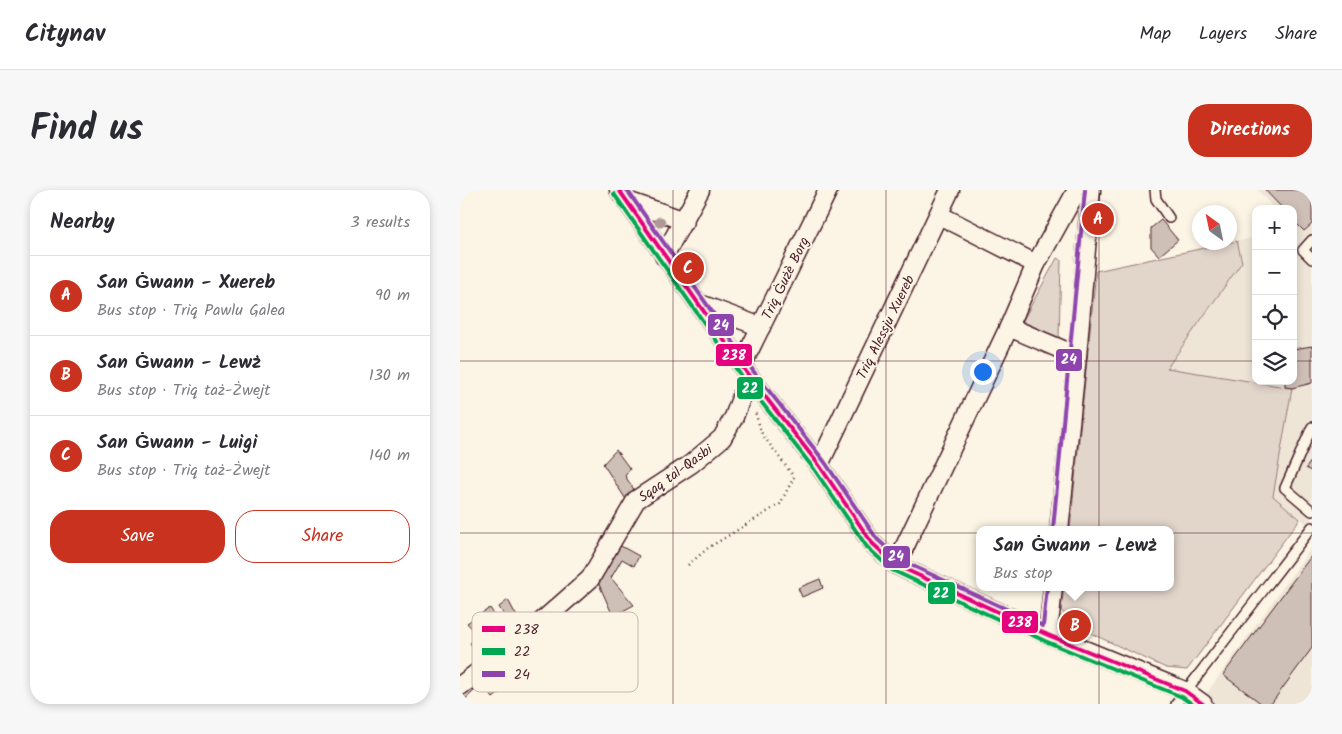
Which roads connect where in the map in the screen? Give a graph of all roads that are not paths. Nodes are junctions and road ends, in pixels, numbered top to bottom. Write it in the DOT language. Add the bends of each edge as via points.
graph roads {
  1 [pos="700,190"];
  2 [pos="828,190"];
  3 [pos="950,190"];
  4 [pos="1077,190"];
  5 [pos="1091,190"];
  6 [pos="1155,190"];
  7 [pos="623,195"];
  8 [pos="939,215"];
  9 [pos="1170,218"];
  10 [pos="685,221"];
  11 [pos="1312,240"];
  12 [pos="664,256"];
  13 [pos="1312,259"];
  14 [pos="1036,264"];
  15 [pos="700,304"];
  16 [pos="761,327"];
  17 [pos="1009,327"];
  18 [pos="1077,356"];
  19 [pos="745,377"];
  20 [pos="1312,427"];
  21 [pos="819,465"];
  22 [pos="1312,511"];
  23 [pos="1059,526"];
  24 [pos="1312,527"];
  25 [pos="896,566"];
  26 [pos="1053,591"];
  27 [pos="553,612"];
  28 [pos="1048,635"];
  29 [pos="472,677"];
  30 [pos="460,686"];
  31 [pos="1181,698"];
  32 [pos="1312,701"];
  33 [pos="1203,704"];
  34 [pos="1310,704"];
  1 -- 10 [label="street"];
  2 -- 16 [label="street, Triq Ġużè Borg"];
  3 -- 8 [label="street, Triq Alessju Xuereb"];
  4 -- 14 [label="street"];
  5 -- 18 [label="street"];
  6 -- 9 [label="lane" via="1156,199"];
  7 -- 10 [label="street"];
  7 -- 12 [label="street"];
  8 -- 14 [label="street"];
  8 -- 21 [label="street, Triq Alessju Xuereb"];
  10 -- 12 [label="street"];
  11 -- 13 [label="lane" via="1302,250"];
  12 -- 15 [label="street"];
  14 -- 17 [label="street"];
  15 -- 16 [label="street"];
  15 -- 19 [label="street"];
  16 -- 19 [label="street, Triq Ġużè Borg"];
  17 -- 18 [label="street"];
  17 -- 25 [label="street"];
  18 -- 23 [label="street"];
  19 -- 21 [label="street"];
  19 -- 27 [label="street, Sqaq tal-Qasbi" via="734,417 722,438 691,464 636,500 590,579"];
  20 -- 22 [label="lane" via="1285,488"];
  21 -- 25 [label="street" via="872,542"];
  24 -- 31 [label="lane"];
  25 -- 28 [label="street"];
  26 -- 28 [label="street"];
  28 -- 31 [label="street"];
  29 -- 30 [label="street, Sqaq tal-Qasbi"];
  31 -- 33 [label="street"];
  32 -- 34 [label="lane"];
}
